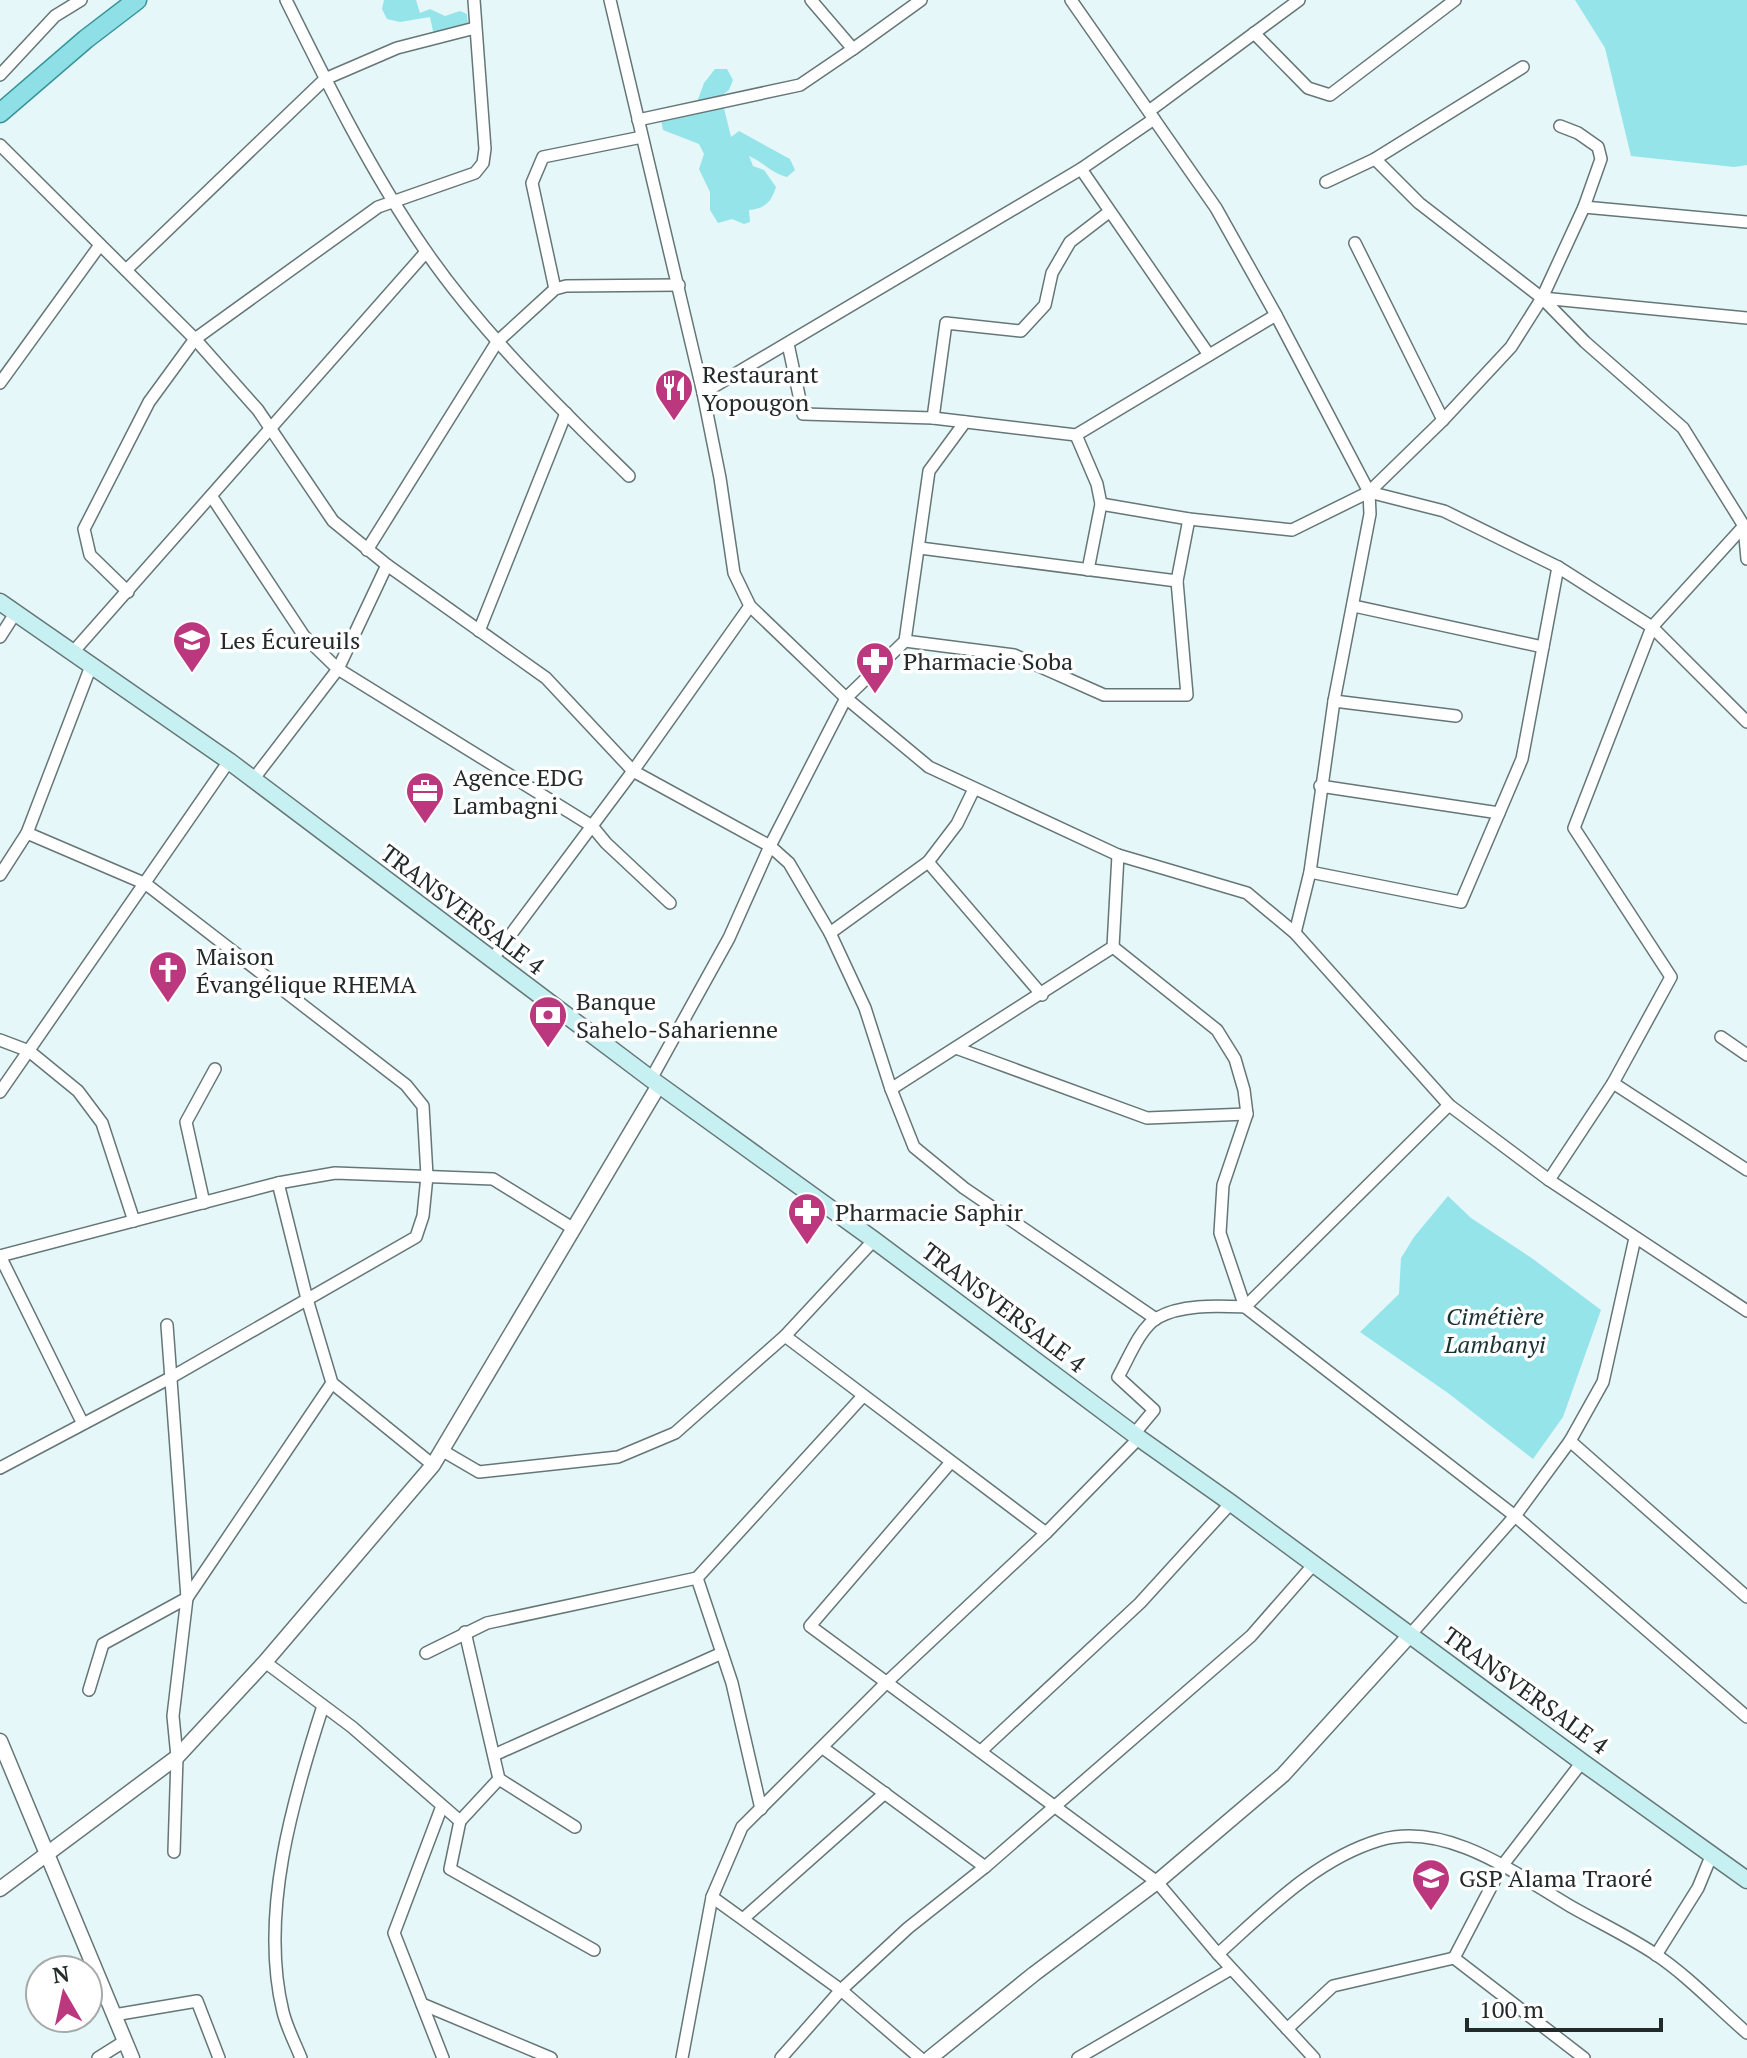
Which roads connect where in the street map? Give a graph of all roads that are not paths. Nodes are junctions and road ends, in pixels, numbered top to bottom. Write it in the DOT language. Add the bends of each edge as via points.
graph roads {
  1 [pos="81,0"];
  2 [pos="137,0"];
  3 [pos="286,0"];
  4 [pos="474,0"];
  5 [pos="610,0"];
  6 [pos="811,0"];
  7 [pos="921,0"];
  8 [pos="1071,0"];
  9 [pos="1299,0"];
  10 [pos="1455,0"];
  11 [pos="475,28"];
  12 [pos="1254,33"];
  13 [pos="853,49"];
  14 [pos="1523,67"];
  15 [pos="0,75"];
  16 [pos="325,79"];
  17 [pos="0,113"];
  18 [pos="1152,115"];
  19 [pos="638,120"];
  20 [pos="1560,126"];
  21 [pos="642,137"];
  22 [pos="0,145"];
  23 [pos="1375,159"];
  24 [pos="1081,169"];
  25 [pos="1326,182"];
  26 [pos="394,203"];
  27 [pos="1584,207"];
  28 [pos="1109,212"];
  29 [pos="1747,222"];
  30 [pos="1355,243"];
  31 [pos="100,245"];
  32 [pos="426,252"];
  33 [pos="126,270"];
  34 [pos="679,285"];
  35 [pos="555,289"];
  36 [pos="1542,298"];
  37 [pos="1276,315"];
  38 [pos="1747,318"];
  39 [pos="195,339"];
  40 [pos="497,342"];
  41 [pos="788,344"];
  42 [pos="1209,355"];
  43 [pos="0,383"];
  44 [pos="703,393"];
  45 [pos="566,413"];
  46 [pos="933,418"];
  47 [pos="1443,420"];
  48 [pos="965,422"];
  49 [pos="271,430"];
  50 [pos="1076,435"];
  51 [pos="629,476"];
  52 [pos="1369,492"];
  53 [pos="212,497"];
  54 [pos="1101,504"];
  55 [pos="1189,519"];
  56 [pos="1744,526"];
  57 [pos="920,548"];
  58 [pos="367,550"];
  59 [pos="1747,559"];
  60 [pos="387,565"];
  61 [pos="1558,567"];
  62 [pos="1088,570"];
  63 [pos="1177,581"];
  64 [pos="128,592"];
  65 [pos="0,602"];
  66 [pos="750,606"];
  67 [pos="1354,606"];
  68 [pos="16,612"];
  69 [pos="1652,627"];
  70 [pos="479,631"];
  71 [pos="0,637"];
  72 [pos="905,641"];
  73 [pos="1543,647"];
  74 [pos="74,651"];
  75 [pos="91,666"];
  76 [pos="338,669"];
  77 [pos="846,698"];
  78 [pos="1334,701"];
  79 [pos="1456,716"];
  80 [pos="1747,722"];
  81 [pos="229,761"];
  82 [pos="633,771"];
  83 [pos="252,781"];
  84 [pos="1320,786"];
  85 [pos="974,789"];
  86 [pos="1499,813"];
  87 [pos="592,826"];
  88 [pos="27,833"];
  89 [pos="770,846"];
  90 [pos="1118,855"];
  91 [pos="928,862"];
  92 [pos="1310,872"];
  93 [pos="0,875"];
  94 [pos="146,884"];
  95 [pos="670,903"];
  96 [pos="830,933"];
  97 [pos="1295,933"];
  98 [pos="1113,947"];
  99 [pos="491,961"];
  100 [pos="1042,995"];
  101 [pos="1721,1037"];
  102 [pos="0,1040"];
  103 [pos="956,1048"];
  104 [pos="29,1051"];
  105 [pos="1747,1055"];
  106 [pos="215,1069"];
  107 [pos="655,1082"];
  108 [pos="1613,1083"];
  109 [pos="891,1089"];
  110 [pos="0,1092"];
  111 [pos="1449,1105"];
  112 [pos="1247,1114"];
  113 [pos="1747,1170"];
  114 [pos="427,1176"];
  115 [pos="1549,1180"];
  116 [pos="278,1183"];
  117 [pos="204,1203"];
  118 [pos="134,1221"];
  119 [pos="574,1229"];
  120 [pos="1635,1238"];
  121 [pos="874,1240"];
  122 [pos="0,1256"];
  123 [pos="307,1299"];
  124 [pos="1245,1307"];
  125 [pos="1747,1311"];
  126 [pos="1156,1319"];
  127 [pos="167,1325"];
  128 [pos="785,1336"];
  129 [pos="170,1378"];
  130 [pos="332,1383"];
  131 [pos="863,1396"];
  132 [pos="82,1422"];
  133 [pos="1137,1436"];
  134 [pos="1570,1441"];
  135 [pos="443,1451"];
  136 [pos="951,1462"];
  137 [pos="433,1465"];
  138 [pos="0,1468"];
  139 [pos="1231,1503"];
  140 [pos="1515,1516"];
  141 [pos="1046,1533"];
  142 [pos="1314,1564"];
  143 [pos="697,1578"];
  144 [pos="1747,1596"];
  145 [pos="187,1598"];
  146 [pos="465,1632"];
  147 [pos="1410,1635"];
  148 [pos="426,1653"];
  149 [pos="722,1653"];
  150 [pos="265,1662"];
  151 [pos="886,1683"];
  152 [pos="89,1690"];
  153 [pos="323,1706"];
  154 [pos="1747,1717"];
  155 [pos="0,1741"];
  156 [pos="823,1748"];
  157 [pos="981,1751"];
  158 [pos="494,1755"];
  159 [pos="177,1757"];
  160 [pos="1582,1762"];
  161 [pos="499,1779"];
  162 [pos="885,1793"];
  163 [pos="442,1806"];
  164 [pos="1053,1808"];
  165 [pos="761,1809"];
  166 [pos="460,1821"];
  167 [pos="575,1827"];
  168 [pos="174,1852"];
  169 [pos="1712,1854"];
  170 [pos="49,1855"];
  171 [pos="1502,1866"];
  172 [pos="985,1867"];
  173 [pos="1747,1880"];
  174 [pos="1157,1882"];
  175 [pos="0,1889"];
  176 [pos="712,1897"];
  177 [pos="744,1918"];
  178 [pos="594,1950"];
  179 [pos="1218,1954"];
  180 [pos="1656,1955"];
  181 [pos="1454,1958"];
  182 [pos="1231,1969"];
  183 [pos="841,1990"];
  184 [pos="422,2004"];
  185 [pos="114,2015"];
  186 [pos="1287,2029"];
  187 [pos="1747,2033"];
  188 [pos="125,2041"];
  189 [pos="98,2058"];
  190 [pos="132,2058"];
  191 [pos="219,2058"];
  192 [pos="301,2058"];
  193 [pos="443,2058"];
  194 [pos="551,2058"];
  195 [pos="682,2058"];
  196 [pos="781,2058"];
  197 [pos="920,2058"];
  198 [pos="930,2058"];
  199 [pos="1078,2058"];
  200 [pos="1314,2058"];
  201 [pos="1584,2058"];
  1 -- 15 [label="street" via="55,16"];
  2 -- 17 [label="main road"];
  3 -- 16 [label="street"];
  4 -- 11 [label="street"];
  5 -- 19 [label="street"];
  6 -- 13 [label="street"];
  7 -- 13 [label="street"];
  8 -- 18 [label="street"];
  9 -- 12 [label="street"];
  10 -- 12 [label="street" via="1330,95 1308,88"];
  11 -- 16 [label="street" via="397,48"];
  11 -- 26 [label="street" via="483,163 475,173"];
  12 -- 18 [label="street"];
  13 -- 19 [label="street" via="800,85"];
  14 -- 23 [label="street"];
  16 -- 26 [label="street"];
  16 -- 33 [label="street"];
  18 -- 24 [label="street"];
  18 -- 37 [label="street" via="1216,208"];
  19 -- 21 [label="street"];
  20 -- 27 [label="street" via="1598,147 1601,159"];
  21 -- 34 [label="street"];
  21 -- 35 [label="street" via="543,157 532,183"];
  22 -- 31 [label="street"];
  23 -- 25 [label="street"];
  23 -- 36 [label="street" via="1419,203"];
  24 -- 28 [label="street"];
  24 -- 41 [label="street"];
  26 -- 32 [label="street"];
  26 -- 39 [label="street" via="378,207"];
  27 -- 29 [label="street"];
  27 -- 36 [label="street"];
  28 -- 42 [label="street"];
  28 -- 46 [label="street" via="1070,242 1052,273 1045,305 1021,331 946,323"];
  30 -- 47 [label="street"];
  31 -- 33 [label="street"];
  31 -- 43 [label="street"];
  32 -- 40 [label="street"];
  32 -- 49 [label="street"];
  33 -- 39 [label="street"];
  34 -- 35 [label="street"];
  34 -- 44 [label="street"];
  35 -- 40 [label="street"];
  36 -- 38 [label="street"];
  36 -- 47 [label="street" via="1511,347"];
  36 -- 56 [label="street" via="1683,428"];
  37 -- 42 [label="street"];
  37 -- 52 [label="street"];
  39 -- 49 [label="street"];
  39 -- 64 [label="street" via="149,402 84,529 90,555"];
  40 -- 45 [label="street"];
  40 -- 58 [label="street"];
  41 -- 44 [label="street"];
  41 -- 46 [label="street" via="803,414"];
  42 -- 50 [label="street"];
  44 -- 66 [label="street" via="734,573"];
  45 -- 51 [label="street"];
  45 -- 70 [label="street"];
  46 -- 48 [label="street"];
  47 -- 52 [label="street"];
  48 -- 50 [label="street"];
  48 -- 57 [label="street" via="929,471"];
  49 -- 53 [label="street"];
  49 -- 58 [label="street" via="333,521"];
  50 -- 54 [label="street"];
  52 -- 55 [label="street" via="1292,530"];
  52 -- 61 [label="street" via="1444,511"];
  52 -- 67 [label="street"];
  53 -- 64 [label="street"];
  53 -- 76 [label="street" via="304,636"];
  54 -- 55 [label="street"];
  54 -- 62 [label="street"];
  55 -- 63 [label="street"];
  56 -- 59 [label="street"];
  56 -- 69 [label="street"];
  57 -- 62 [label="street"];
  57 -- 72 [label="street"];
  58 -- 60 [label="street"];
  60 -- 70 [label="street"];
  60 -- 76 [label="street"];
  61 -- 69 [label="street"];
  61 -- 73 [label="street"];
  62 -- 63 [label="street"];
  63 -- 72 [label="street" via="1187,695 1104,695 1014,655"];
  64 -- 74 [label="street"];
  65 -- 68 [label="main road, TRANSVERSALE 4"];
  66 -- 77 [label="street"];
  66 -- 82 [label="street"];
  67 -- 73 [label="street"];
  67 -- 78 [label="street"];
  68 -- 71 [label="street"];
  68 -- 74 [label="main road, TRANSVERSALE 4"];
  69 -- 80 [label="street"];
  69 -- 108 [label="street" via="1574,828 1671,977"];
  70 -- 82 [label="street" via="546,678"];
  72 -- 77 [label="street"];
  73 -- 86 [label="street" via="1522,759"];
  74 -- 75 [label="main road, TRANSVERSALE 4"];
  75 -- 81 [label="main road, TRANSVERSALE 4"];
  75 -- 88 [label="street"];
  76 -- 83 [label="street"];
  76 -- 87 [label="street"];
  77 -- 85 [label="street" via="929,767"];
  77 -- 89 [label="street"];
  78 -- 79 [label="street"];
  78 -- 84 [label="street"];
  81 -- 83 [label="main road, TRANSVERSALE 4"];
  81 -- 94 [label="street"];
  82 -- 87 [label="street"];
  82 -- 89 [label="street"];
  83 -- 99 [label="main road, TRANSVERSALE 4"];
  84 -- 86 [label="street"];
  84 -- 92 [label="street"];
  85 -- 90 [label="street"];
  85 -- 91 [label="street" via="957,824"];
  86 -- 92 [label="street" via="1461,902"];
  87 -- 95 [label="street"];
  87 -- 99 [label="street"];
  88 -- 93 [label="street"];
  88 -- 94 [label="street"];
  89 -- 96 [label="street" via="789,863"];
  89 -- 107 [label="street"];
  90 -- 97 [label="street" via="1247,893"];
  90 -- 98 [label="street"];
  91 -- 96 [label="street"];
  91 -- 100 [label="street"];
  92 -- 97 [label="street"];
  94 -- 104 [label="street"];
  94 -- 114 [label="street" via="406,1085 423,1106"];
  96 -- 109 [label="street" via="865,1008"];
  97 -- 111 [label="street"];
  98 -- 100 [label="street"];
  98 -- 112 [label="street" via="1217,1030 1235,1059"];
  99 -- 107 [label="main road, TRANSVERSALE 4"];
  100 -- 103 [label="street"];
  101 -- 105 [label="street"];
  102 -- 104 [label="street"];
  103 -- 109 [label="street"];
  103 -- 112 [label="street" via="1147,1118"];
  104 -- 110 [label="street"];
  104 -- 118 [label="street" via="78,1091 102,1123"];
  106 -- 117 [label="street" via="186,1122"];
  107 -- 119 [label="street"];
  107 -- 121 [label="main road, TRANSVERSALE 4"];
  108 -- 113 [label="street"];
  108 -- 115 [label="street"];
  109 -- 126 [label="street" via="914,1147 964,1188"];
  111 -- 115 [label="street"];
  111 -- 124 [label="street"];
  112 -- 124 [label="street" via="1223,1185 1220,1233"];
  114 -- 116 [label="street" via="335,1173"];
  114 -- 119 [label="street" via="493,1179"];
  114 -- 123 [label="street" via="416,1237"];
  115 -- 120 [label="street"];
  116 -- 117 [label="street"];
  116 -- 123 [label="street"];
  117 -- 118 [label="street"];
  118 -- 122 [label="street"];
  119 -- 135 [label="street"];
  120 -- 125 [label="street"];
  120 -- 134 [label="street" via="1603,1382"];
  121 -- 128 [label="street"];
  121 -- 133 [label="main road, TRANSVERSALE 4"];
  122 -- 132 [label="street"];
  123 -- 129 [label="street"];
  123 -- 130 [label="street"];
  124 -- 126 [label="street" via="1199,1306"];
  124 -- 140 [label="street"];
  126 -- 133 [label="street" via="1118,1377 1154,1410"];
  127 -- 129 [label="street"];
  128 -- 131 [label="street"];
  128 -- 135 [label="street" via="675,1433 618,1457 479,1472"];
  129 -- 132 [label="street"];
  129 -- 145 [label="street"];
  130 -- 137 [label="street"];
  130 -- 145 [label="street"];
  131 -- 136 [label="street"];
  131 -- 143 [label="street"];
  132 -- 138 [label="street"];
  133 -- 139 [label="main road, TRANSVERSALE 4"];
  133 -- 141 [label="street"];
  134 -- 140 [label="street"];
  134 -- 144 [label="street"];
  135 -- 137 [label="street"];
  136 -- 141 [label="street"];
  136 -- 151 [label="street" via="810,1626"];
  137 -- 150 [label="street"];
  139 -- 142 [label="main road, TRANSVERSALE 4"];
  139 -- 157 [label="street" via="1140,1603"];
  140 -- 147 [label="street"];
  140 -- 154 [label="street"];
  141 -- 151 [label="street"];
  142 -- 147 [label="main road, TRANSVERSALE 4"];
  142 -- 164 [label="street" via="1251,1636"];
  143 -- 146 [label="street"];
  143 -- 149 [label="street"];
  145 -- 152 [label="street" via="103,1644"];
  145 -- 159 [label="street" via="173,1716"];
  146 -- 148 [label="street"];
  146 -- 158 [label="street"];
  147 -- 160 [label="main road, TRANSVERSALE 4"];
  147 -- 174 [label="street" via="1283,1775"];
  149 -- 158 [label="street"];
  149 -- 165 [label="street"];
  150 -- 153 [label="street"];
  150 -- 159 [label="street"];
  151 -- 156 [label="street"];
  151 -- 157 [label="street"];
  153 -- 163 [label="street"];
  153 -- 192 [label="street" via="301,1774 280,1874 275,1945 283,2012"];
  155 -- 170 [label="street"];
  156 -- 162 [label="street"];
  156 -- 165 [label="street"];
  157 -- 164 [label="street"];
  158 -- 161 [label="street"];
  159 -- 168 [label="street"];
  159 -- 170 [label="street"];
  160 -- 169 [label="main road, TRANSVERSALE 4"];
  160 -- 171 [label="street"];
  161 -- 166 [label="street"];
  161 -- 167 [label="street"];
  162 -- 172 [label="street"];
  162 -- 177 [label="street"];
  163 -- 166 [label="street"];
  163 -- 184 [label="street" via="394,1933"];
  164 -- 172 [label="street"];
  164 -- 174 [label="street"];
  165 -- 176 [label="street" via="742,1827"];
  166 -- 178 [label="street" via="450,1869"];
  169 -- 173 [label="main road, TRANSVERSALE 4"];
  169 -- 180 [label="street" via="1698,1888"];
  170 -- 175 [label="street"];
  170 -- 185 [label="street"];
  171 -- 179 [label="street" via="1461,1846 1420,1836 1383,1839 1347,1853 1290,1890"];
  171 -- 180 [label="street"];
  171 -- 181 [label="street"];
  172 -- 183 [label="street"];
  174 -- 179 [label="street"];
  174 -- 198 [label="street"];
  176 -- 177 [label="street"];
  176 -- 195 [label="street"];
  177 -- 183 [label="street"];
  179 -- 182 [label="street"];
  180 -- 187 [label="street"];
  181 -- 186 [label="street" via="1333,1986"];
  181 -- 201 [label="street"];
  182 -- 186 [label="street"];
  182 -- 199 [label="street"];
  183 -- 196 [label="street"];
  183 -- 197 [label="street"];
  184 -- 193 [label="street"];
  184 -- 194 [label="street"];
  185 -- 188 [label="street"];
  185 -- 191 [label="street" via="197,2001"];
  186 -- 200 [label="street"];
  188 -- 189 [label="street"];
  188 -- 190 [label="street"];
}
